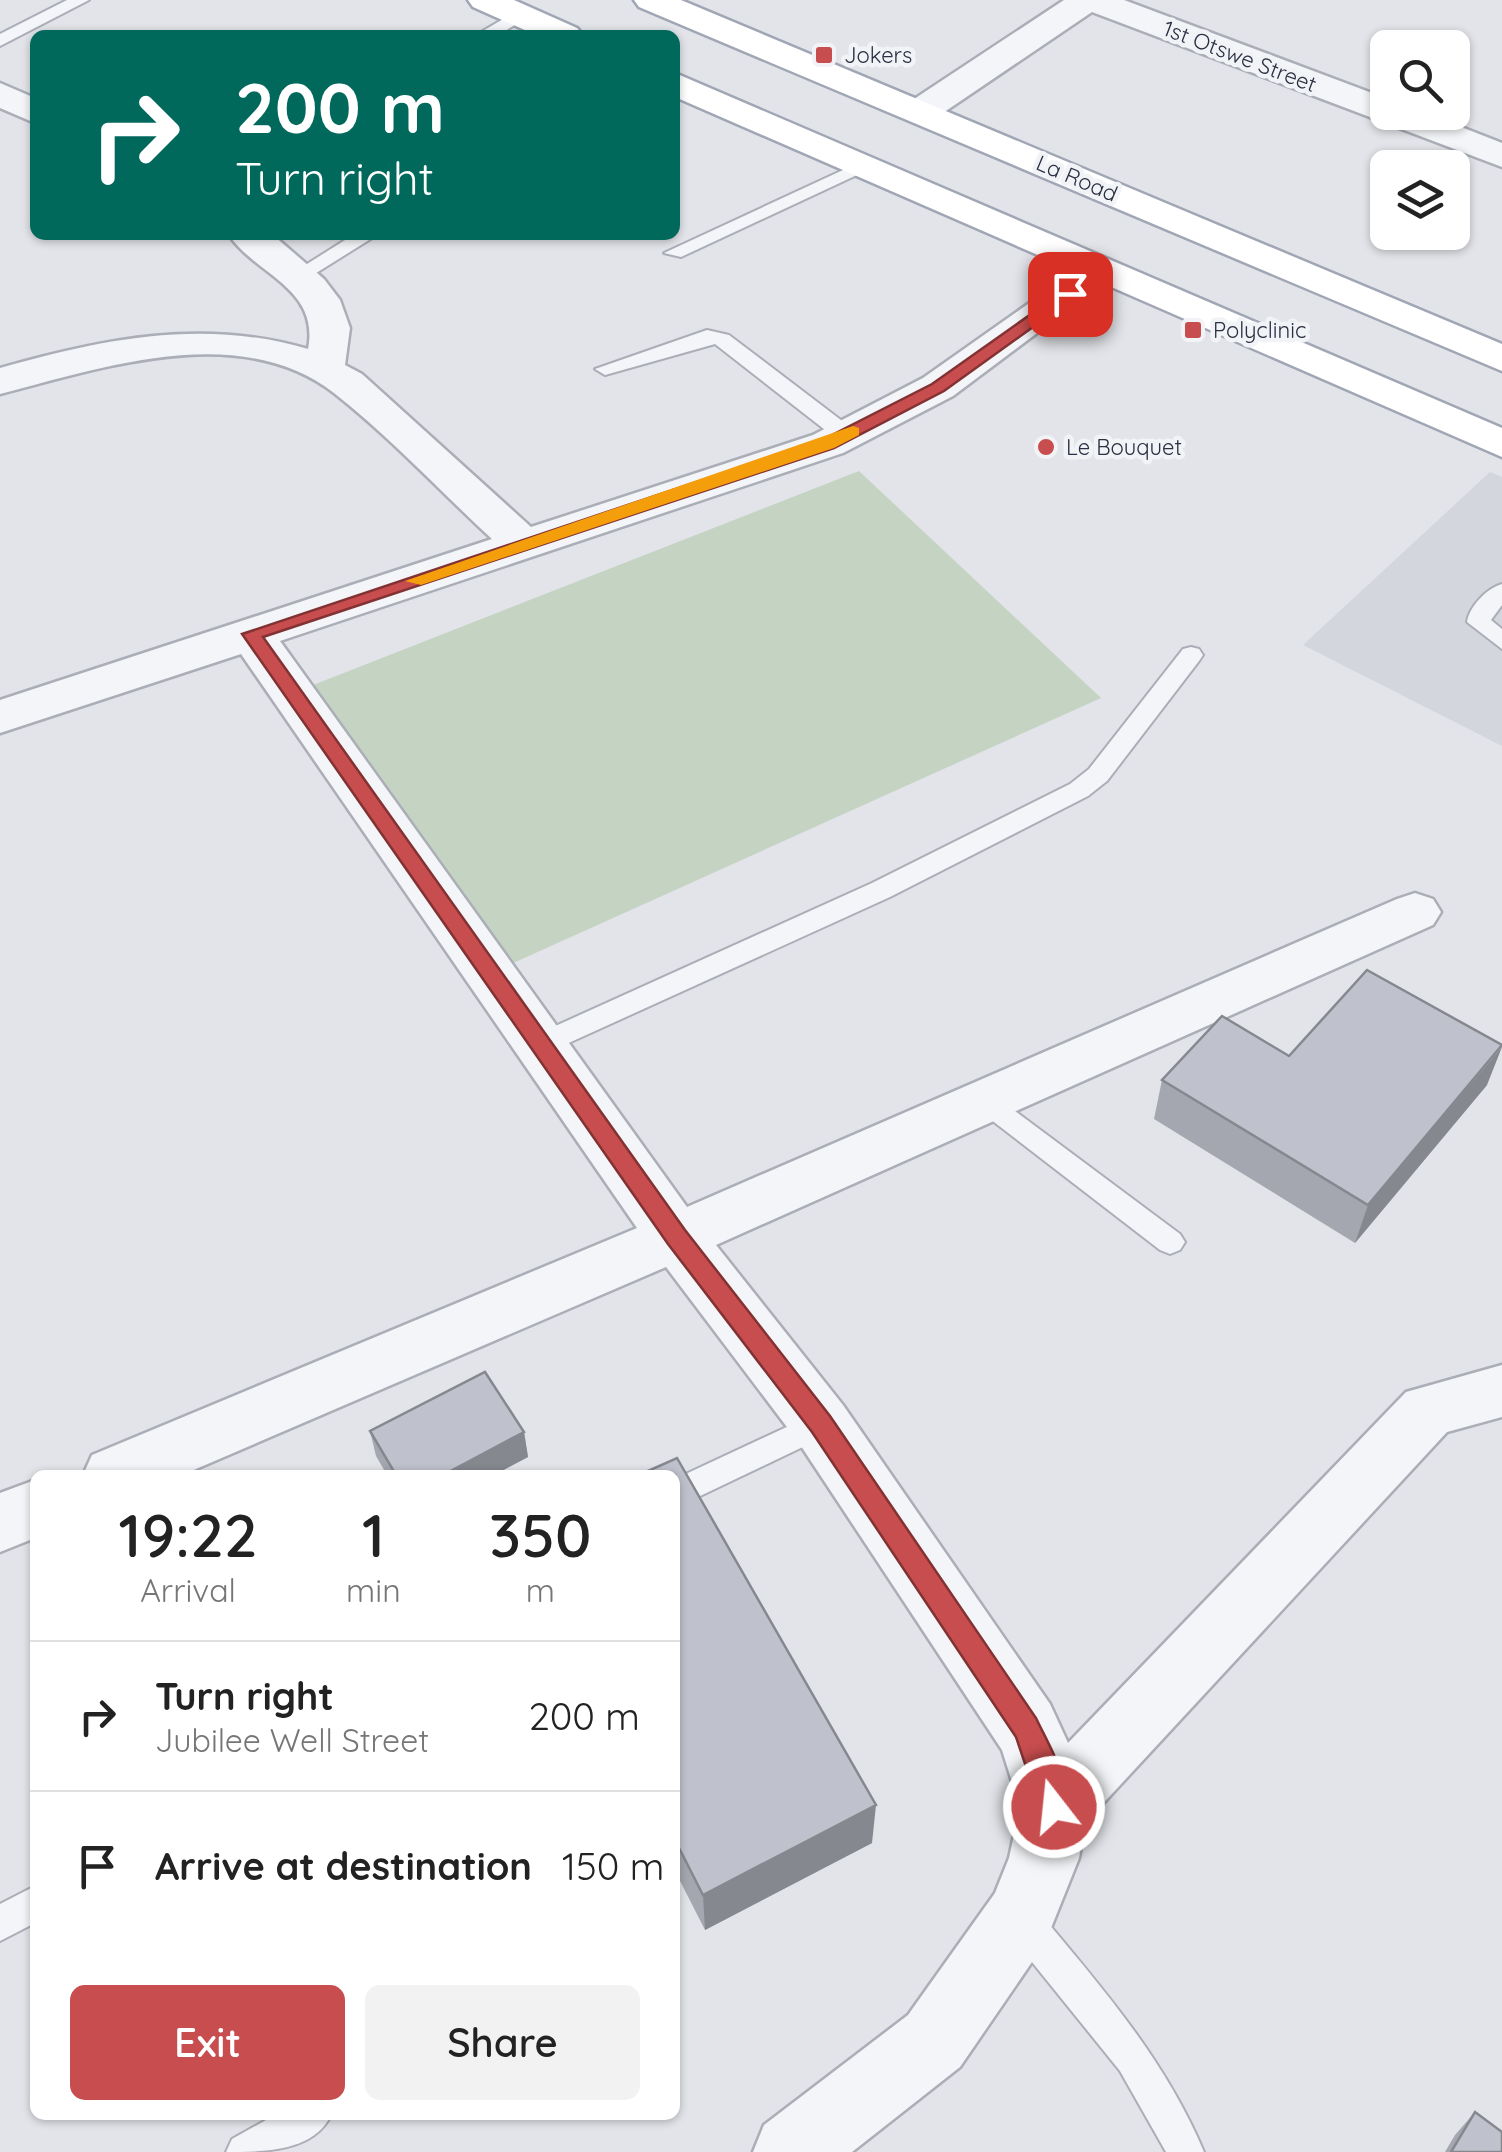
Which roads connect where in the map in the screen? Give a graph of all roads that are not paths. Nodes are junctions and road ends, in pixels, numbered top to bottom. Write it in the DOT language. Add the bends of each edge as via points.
graph roads {
  1 [pos="80,0"];
  2 [pos="484,0"];
  3 [pos="651,0"];
  4 [pos="1089,0"];
  5 [pos="522,16"];
  6 [pos="495,30"];
  7 [pos="554,30"];
  8 [pos="0,41"];
  9 [pos="680,86"];
  10 [pos="0,94"];
  11 [pos="1370,105"];
  12 [pos="30,109"];
  13 [pos="921,111"];
  14 [pos="1435,130"];
  15 [pos="1502,156"];
  16 [pos="863,168"];
  17 [pos="254,240"];
  18 [pos="359,240"];
  19 [pos="674,252"];
  20 [pos="1100,271"];
  21 [pos="298,276"];
  22 [pos="1502,360"];
  23 [pos="324,367"];
  24 [pos="605,368"];
  25 [pos="0,382"];
  26 [pos="846,435"];
  27 [pos="1502,444"];
  28 [pos="525,544"];
  29 [pos="1502,592"];
  30 [pos="251,634"];
  31 [pos="1502,641"];
  32 [pos="1191,654"];
  33 [pos="0,717"];
  34 [pos="1415,912"];
  35 [pos="541,1044"];
  36 [pos="987,1101"];
  37 [pos="676,1237"];
  38 [pos="1170,1242"];
  39 [pos="1502,1392"];
  40 [pos="821,1424"];
  41 [pos="126,1470"];
  42 [pos="680,1492"];
  43 [pos="30,1510"];
  44 [pos="0,1523"];
  45 [pos="1054,1807"];
  46 [pos="30,1907"];
  47 [pos="1020,1918"];
  48 [pos="0,1923"];
  49 [pos="303,2120"];
  50 [pos="245,2152"];
  51 [pos="791,2152"];
  52 [pos="1185,2152"];
  1 -- 8 [label="lane"];
  2 -- 5 [label="main road"];
  3 -- 13 [label="main road, La Road"];
  4 -- 11 [label="street, 1st Otswe Street"];
  4 -- 13 [label="street"];
  5 -- 6 [label="lane"];
  5 -- 7 [label="main road"];
  9 -- 16 [label="main road"];
  10 -- 12 [label="street"];
  13 -- 22 [label="main road, La Road"];
  14 -- 15 [label="street, 1st Otswe Street"];
  16 -- 19 [label="lane"];
  16 -- 20 [label="main road"];
  17 -- 21 [label="street"];
  18 -- 21 [label="lane"];
  20 -- 26 [label="street" via="938,388"];
  20 -- 27 [label="main road"];
  21 -- 23 [label="street" via="320,302 330,328"];
  23 -- 25 [label="street" via="280,351 174,344 85,356"];
  23 -- 28 [label="street"];
  24 -- 26 [label="lane" via="708,336 722,338"];
  26 -- 28 [label="street"];
  28 -- 30 [label="street"];
  29 -- 31 [label="lane" via="1479,622"];
  30 -- 33 [label="street"];
  30 -- 35 [label="street"];
  32 -- 35 [label="lane" via="1098,775 1079,790 881,890"];
  34 -- 36 [label="street"];
  35 -- 37 [label="street"];
  36 -- 37 [label="street"];
  36 -- 38 [label="lane"];
  37 -- 40 [label="street"];
  37 -- 41 [label="street"];
  39 -- 45 [label="street" via="1428,1412"];
  40 -- 42 [label="lane"];
  40 -- 45 [label="street" via="1026,1728"];
  43 -- 44 [label="street"];
  45 -- 47 [label="street" via="1044,1858"];
  46 -- 48 [label="lane"];
  47 -- 51 [label="street" via="934,2041"];
  47 -- 52 [label="lane" via="1117,2034"];
  49 -- 50 [label="lane"];
}
